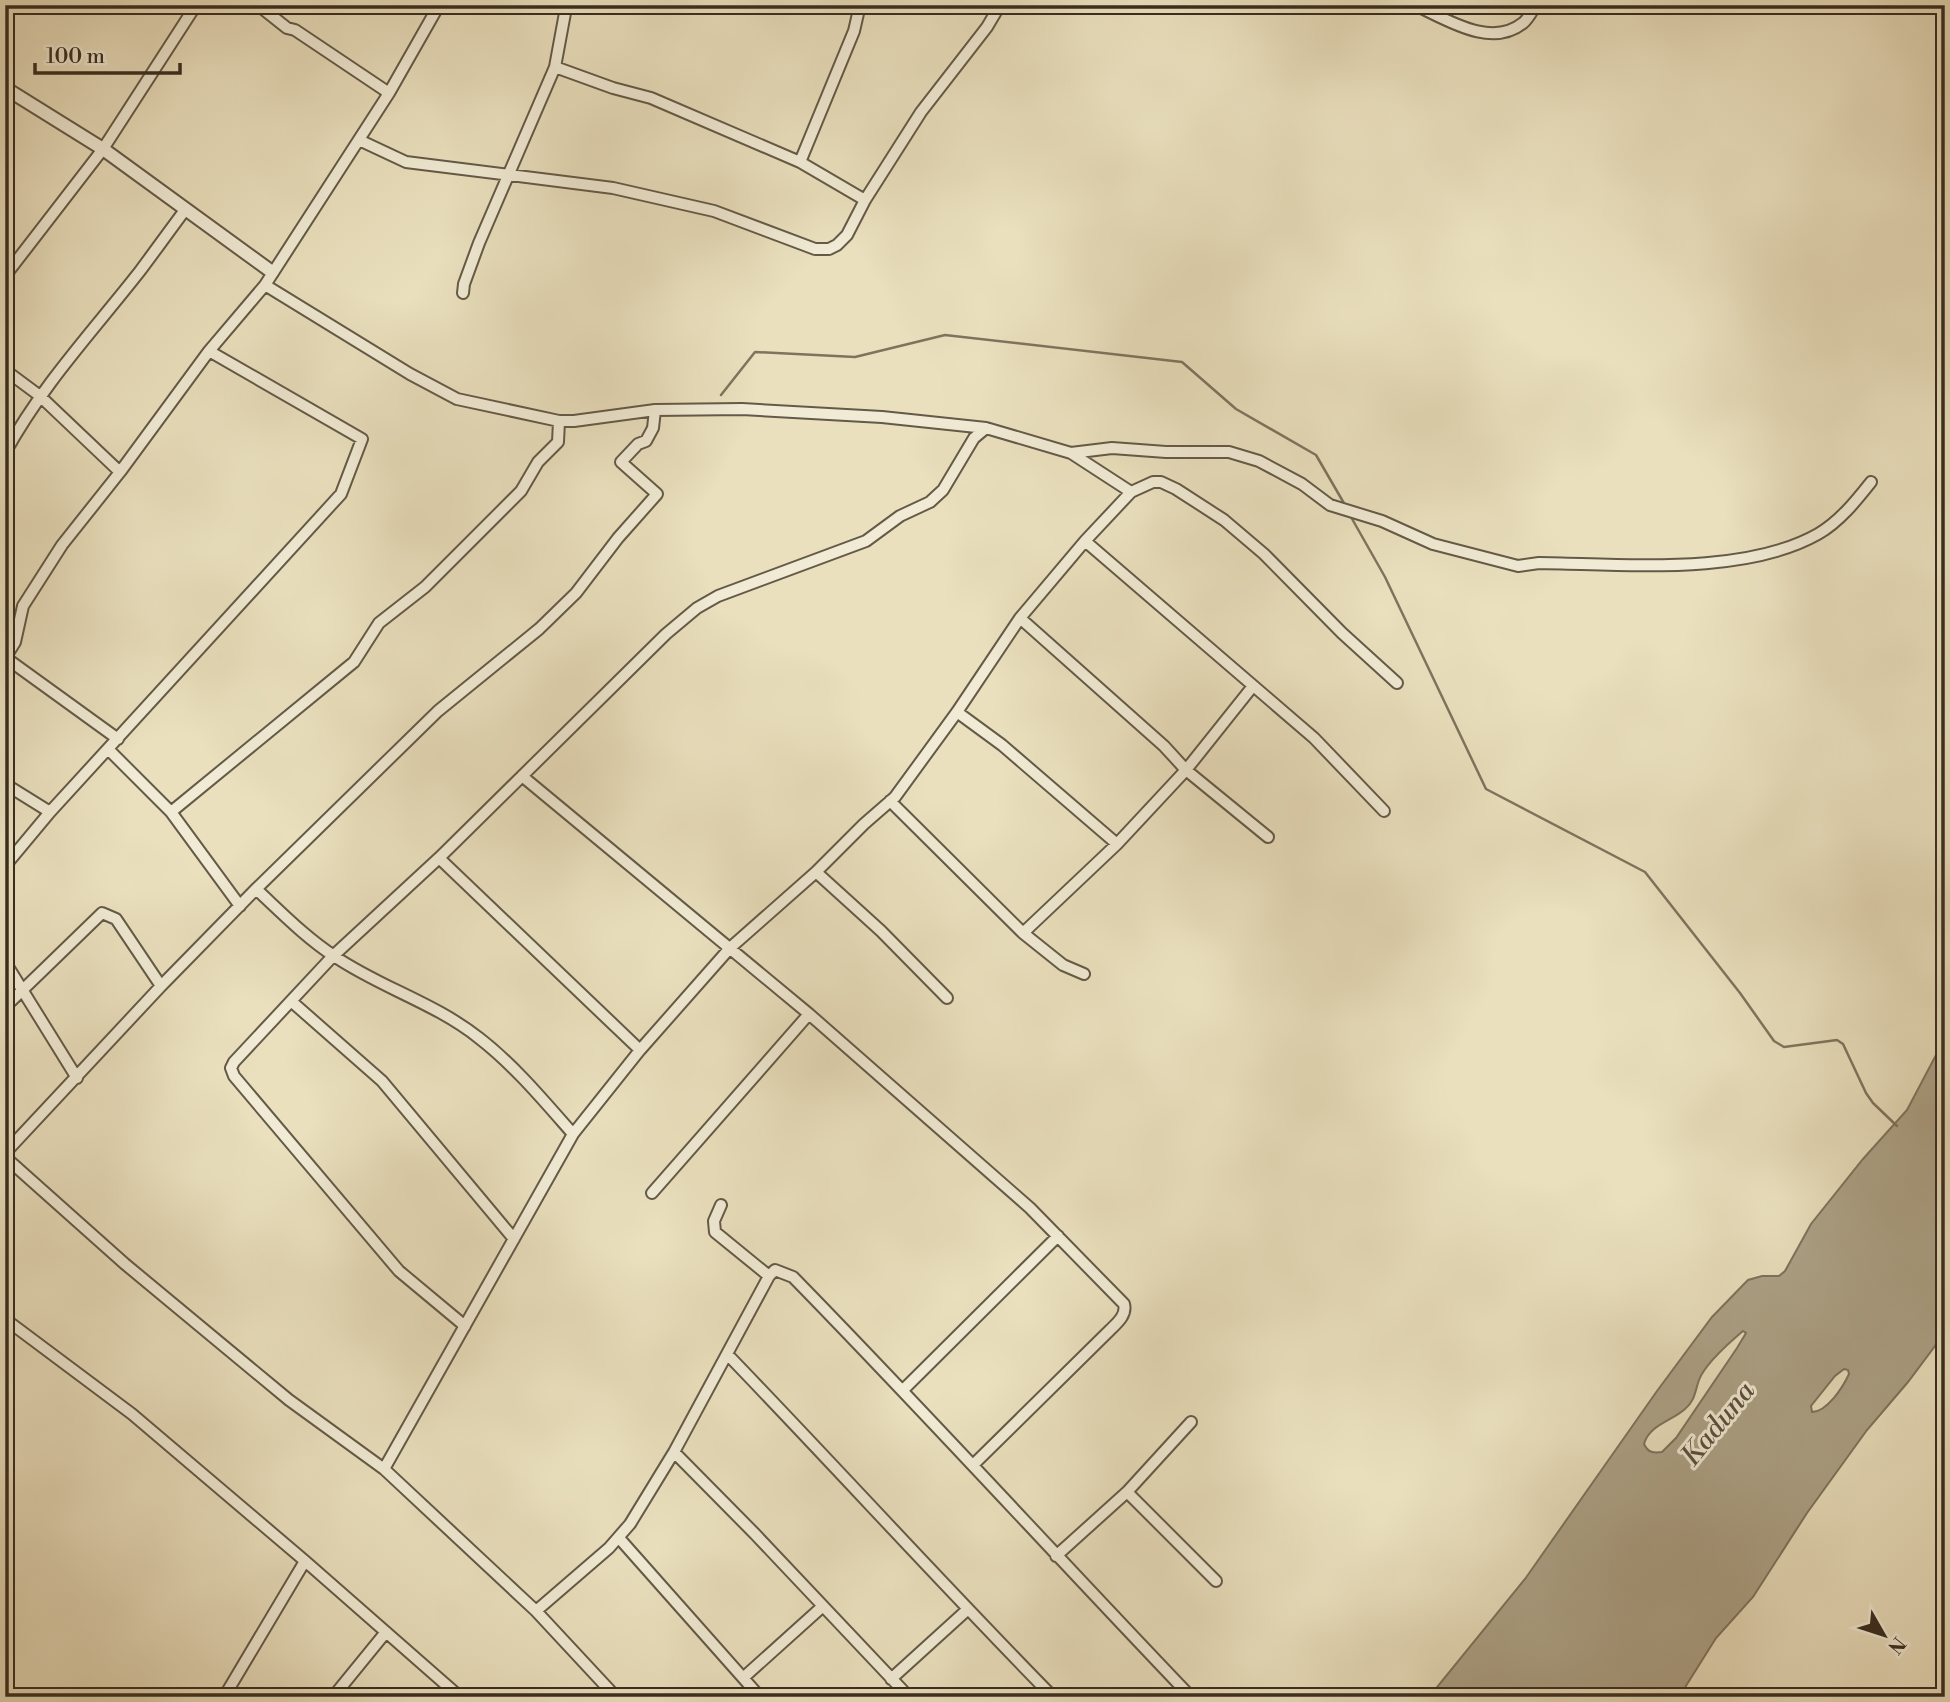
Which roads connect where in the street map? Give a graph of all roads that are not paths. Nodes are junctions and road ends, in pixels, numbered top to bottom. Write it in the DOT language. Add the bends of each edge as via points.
graph roads {
  1 [pos="187,5"];
  2 [pos="197,5"];
  3 [pos="258,5"];
  4 [pos="439,5"];
  5 [pos="563,5"];
  6 [pos="860,5"];
  7 [pos="1000,5"];
  8 [pos="1415,5"];
  9 [pos="1536,5"];
  10 [pos="555,67"];
  11 [pos="5,88"];
  12 [pos="389,93"];
  13 [pos="136,97"];
  14 [pos="359,140"];
  15 [pos="103,149"];
  16 [pos="800,162"];
  17 [pos="509,174"];
  18 [pos="865,200"];
  19 [pos="185,210"];
  20 [pos="272,272"];
  21 [pos="5,276"];
  22 [pos="265,285"];
  23 [pos="464,293"];
  24 [pos="209,351"];
  25 [pos="5,370"];
  26 [pos="40,396"];
  27 [pos="655,410"];
  28 [pos="559,421"];
  29 [pos="986,428"];
  30 [pos="5,453"];
  31 [pos="1072,453"];
  32 [pos="120,472"];
  33 [pos="1871,482"];
  34 [pos="1131,492"];
  35 [pos="1085,541"];
  36 [pos="1020,618"];
  37 [pos="10,639"];
  38 [pos="6,658"];
  39 [pos="1397,683"];
  40 [pos="1253,686"];
  41 [pos="957,712"];
  42 [pos="118,739"];
  43 [pos="108,748"];
  44 [pos="1186,770"];
  45 [pos="522,776"];
  46 [pos="5,784"];
  47 [pos="890,801"];
  48 [pos="1384,811"];
  49 [pos="50,812"];
  50 [pos="170,812"];
  51 [pos="1268,837"];
  52 [pos="1116,844"];
  53 [pos="439,858"];
  54 [pos="5,866"];
  55 [pos="816,873"];
  56 [pos="256,889"];
  57 [pos="240,906"];
  58 [pos="1023,933"];
  59 [pos="730,948"];
  60 [pos="333,956"];
  61 [pos="5,962"];
  62 [pos="1084,974"];
  63 [pos="161,986"];
  64 [pos="22,992"];
  65 [pos="947,998"];
  66 [pos="290,1002"];
  67 [pos="5,1007"];
  68 [pos="809,1014"];
  69 [pos="640,1050"];
  70 [pos="77,1078"];
  71 [pos="573,1134"];
  72 [pos="5,1155"];
  73 [pos="652,1192"];
  74 [pos="721,1205"];
  75 [pos="1058,1236"];
  76 [pos="514,1239"];
  77 [pos="769,1276"];
  78 [pos="5,1319"];
  79 [pos="465,1326"];
  80 [pos="727,1354"];
  81 [pos="903,1390"];
  82 [pos="1191,1422"];
  83 [pos="674,1452"];
  84 [pos="974,1465"];
  85 [pos="384,1469"];
  86 [pos="1127,1492"];
  87 [pos="619,1538"];
  88 [pos="1056,1556"];
  89 [pos="305,1561"];
  90 [pos="1216,1581"];
  91 [pos="823,1606"];
  92 [pos="967,1610"];
  93 [pos="536,1611"];
  94 [pos="386,1632"];
  95 [pos="743,1678"];
  96 [pos="891,1679"];
  97 [pos="224,1697"];
  98 [pos="333,1697"];
  99 [pos="460,1697"];
  100 [pos="615,1697"];
  101 [pos="760,1697"];
  102 [pos="909,1697"];
  103 [pos="1053,1697"];
  104 [pos="1191,1697"];
  1 -- 13 [label="street"];
  2 -- 13 [label="street"];
  3 -- 12 [label="street"];
  4 -- 12 [label="street"];
  5 -- 10 [label="street"];
  6 -- 16 [label="street"];
  7 -- 18 [label="street" via="921,112"];
  8 -- 9 [label="street" via="1469,29 1494,34 1525,22"];
  10 -- 16 [label="street" via="651,98"];
  10 -- 17 [label="street"];
  11 -- 15 [label="street"];
  12 -- 14 [label="street"];
  13 -- 15 [label="street"];
  14 -- 17 [label="street" via="406,162"];
  14 -- 20 [label="street"];
  15 -- 19 [label="street"];
  15 -- 21 [label="street"];
  16 -- 18 [label="street"];
  17 -- 18 [label="street" via="613,188 714,211 815,249 837,245"];
  17 -- 23 [label="street" via="479,243"];
  19 -- 20 [label="street"];
  19 -- 26 [label="street"];
  20 -- 22 [label="street"];
  22 -- 24 [label="street"];
  22 -- 28 [label="street" via="457,399"];
  24 -- 32 [label="street"];
  24 -- 42 [label="street" via="362,439 341,494"];
  25 -- 26 [label="street"];
  26 -- 30 [label="street"];
  26 -- 32 [label="street"];
  27 -- 28 [label="street"];
  27 -- 29 [label="street" via="742,409"];
  27 -- 56 [label="street" via="646,441 638,443 621,462 657,494 576,593 439,711"];
  28 -- 50 [label="street" via="558,442 538,462 521,491 425,587 379,623 354,662"];
  29 -- 31 [label="street"];
  29 -- 45 [label="street" via="930,502 900,516 866,541 697,608"];
  31 -- 33 [label="street" via="1112,448 1229,453 1270,467 1330,505 1433,544 1518,566 1684,564 1783,550 1819,534"];
  31 -- 34 [label="street"];
  32 -- 37 [label="street" via="62,545 23,606"];
  34 -- 35 [label="street"];
  34 -- 39 [label="street" via="1161,482 1224,520"];
  35 -- 36 [label="street"];
  35 -- 40 [label="street"];
  36 -- 41 [label="street"];
  36 -- 44 [label="street"];
  37 -- 38 [label="street"];
  38 -- 42 [label="street"];
  40 -- 44 [label="street"];
  40 -- 48 [label="street" via="1314,738"];
  41 -- 47 [label="street"];
  41 -- 52 [label="street"];
  42 -- 43 [label="street"];
  43 -- 49 [label="street"];
  43 -- 50 [label="street"];
  44 -- 51 [label="street"];
  44 -- 52 [label="street"];
  45 -- 53 [label="street"];
  45 -- 59 [label="street"];
  46 -- 49 [label="street"];
  47 -- 55 [label="street"];
  47 -- 58 [label="street"];
  49 -- 54 [label="street"];
  50 -- 57 [label="street"];
  52 -- 58 [label="street"];
  53 -- 60 [label="street"];
  53 -- 69 [label="street"];
  55 -- 59 [label="street"];
  55 -- 65 [label="street" via="881,930"];
  56 -- 57 [label="street"];
  56 -- 60 [label="street"];
  57 -- 63 [label="street"];
  58 -- 62 [label="street" via="1063,965"];
  59 -- 68 [label="street"];
  59 -- 69 [label="street"];
  60 -- 66 [label="street"];
  60 -- 71 [label="street" via="478,1037 529,1084"];
  61 -- 64 [label="street"];
  63 -- 64 [label="street" via="116,919 102,913"];
  63 -- 70 [label="street"];
  64 -- 67 [label="street"];
  64 -- 70 [label="street"];
  66 -- 76 [label="street" via="382,1081"];
  66 -- 79 [label="street" via="234,1062 234,1076 398,1271"];
  68 -- 73 [label="street"];
  68 -- 75 [label="street"];
  69 -- 71 [label="street"];
  70 -- 72 [label="street"];
  71 -- 76 [label="street"];
  72 -- 85 [label="street" via="125,1264 258,1375"];
  74 -- 77 [label="street" via="714,1220 716,1232"];
  75 -- 81 [label="street"];
  75 -- 84 [label="street" via="1126,1309"];
  76 -- 79 [label="street"];
  77 -- 80 [label="street"];
  77 -- 81 [label="street" via="775,1270 793,1277"];
  78 -- 89 [label="street" via="132,1414"];
  79 -- 85 [label="street"];
  80 -- 83 [label="street"];
  80 -- 92 [label="street"];
  81 -- 84 [label="street"];
  82 -- 86 [label="street"];
  83 -- 87 [label="street"];
  83 -- 91 [label="street"];
  84 -- 88 [label="street"];
  85 -- 93 [label="street"];
  86 -- 88 [label="street"];
  86 -- 90 [label="street"];
  87 -- 93 [label="street"];
  87 -- 95 [label="street"];
  88 -- 104 [label="street"];
  89 -- 94 [label="street"];
  89 -- 97 [label="street"];
  91 -- 95 [label="street"];
  91 -- 96 [label="street"];
  92 -- 96 [label="street"];
  92 -- 103 [label="street"];
  93 -- 100 [label="street"];
  94 -- 98 [label="street"];
  94 -- 99 [label="street"];
  95 -- 101 [label="street"];
  96 -- 102 [label="street"];
}
